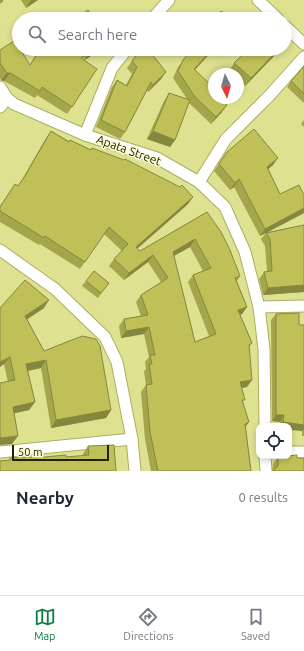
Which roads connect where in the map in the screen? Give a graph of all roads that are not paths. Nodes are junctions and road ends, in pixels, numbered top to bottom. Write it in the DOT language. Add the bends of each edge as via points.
graph roads {
  1 [pos="169,0"];
  2 [pos="258,0"];
  3 [pos="158,12"];
  4 [pos="271,12"];
  5 [pos="292,33"];
  6 [pos="304,44"];
  7 [pos="121,56"];
  8 [pos="304,57"];
  9 [pos="0,87"];
  10 [pos="7,98"];
  11 [pos="0,107"];
  12 [pos="85,135"];
  13 [pos="199,182"];
  14 [pos="0,250"];
  15 [pos="304,306"];
  16 [pos="259,307"];
  17 [pos="265,423"];
  18 [pos="132,439"];
  19 [pos="0,452"];
  20 [pos="292,452"];
  21 [pos="304,452"];
  22 [pos="265,459"];
  23 [pos="135,471"];
  24 [pos="266,471"];
  1 -- 3 [label="street"];
  2 -- 4 [label="street"];
  5 -- 6 [label="street"];
  7 -- 12 [label="street" via="112,68"];
  8 -- 13 [label="street" via="226,139"];
  9 -- 10 [label="street, Apata Street"];
  10 -- 11 [label="street"];
  10 -- 12 [label="street, Apata Street" via="14,104"];
  12 -- 13 [label="street, Apata Street" via="157,158"];
  13 -- 16 [label="street, Apata Street" via="225,207 245,252"];
  14 -- 18 [label="street" via="55,289 105,337 117,362"];
  15 -- 16 [label="street"];
  16 -- 17 [label="street, Apata Street" via="264,349"];
  18 -- 19 [label="street"];
  18 -- 23 [label="street"];
  20 -- 21 [label="street"];
  22 -- 24 [label="street"];
}
